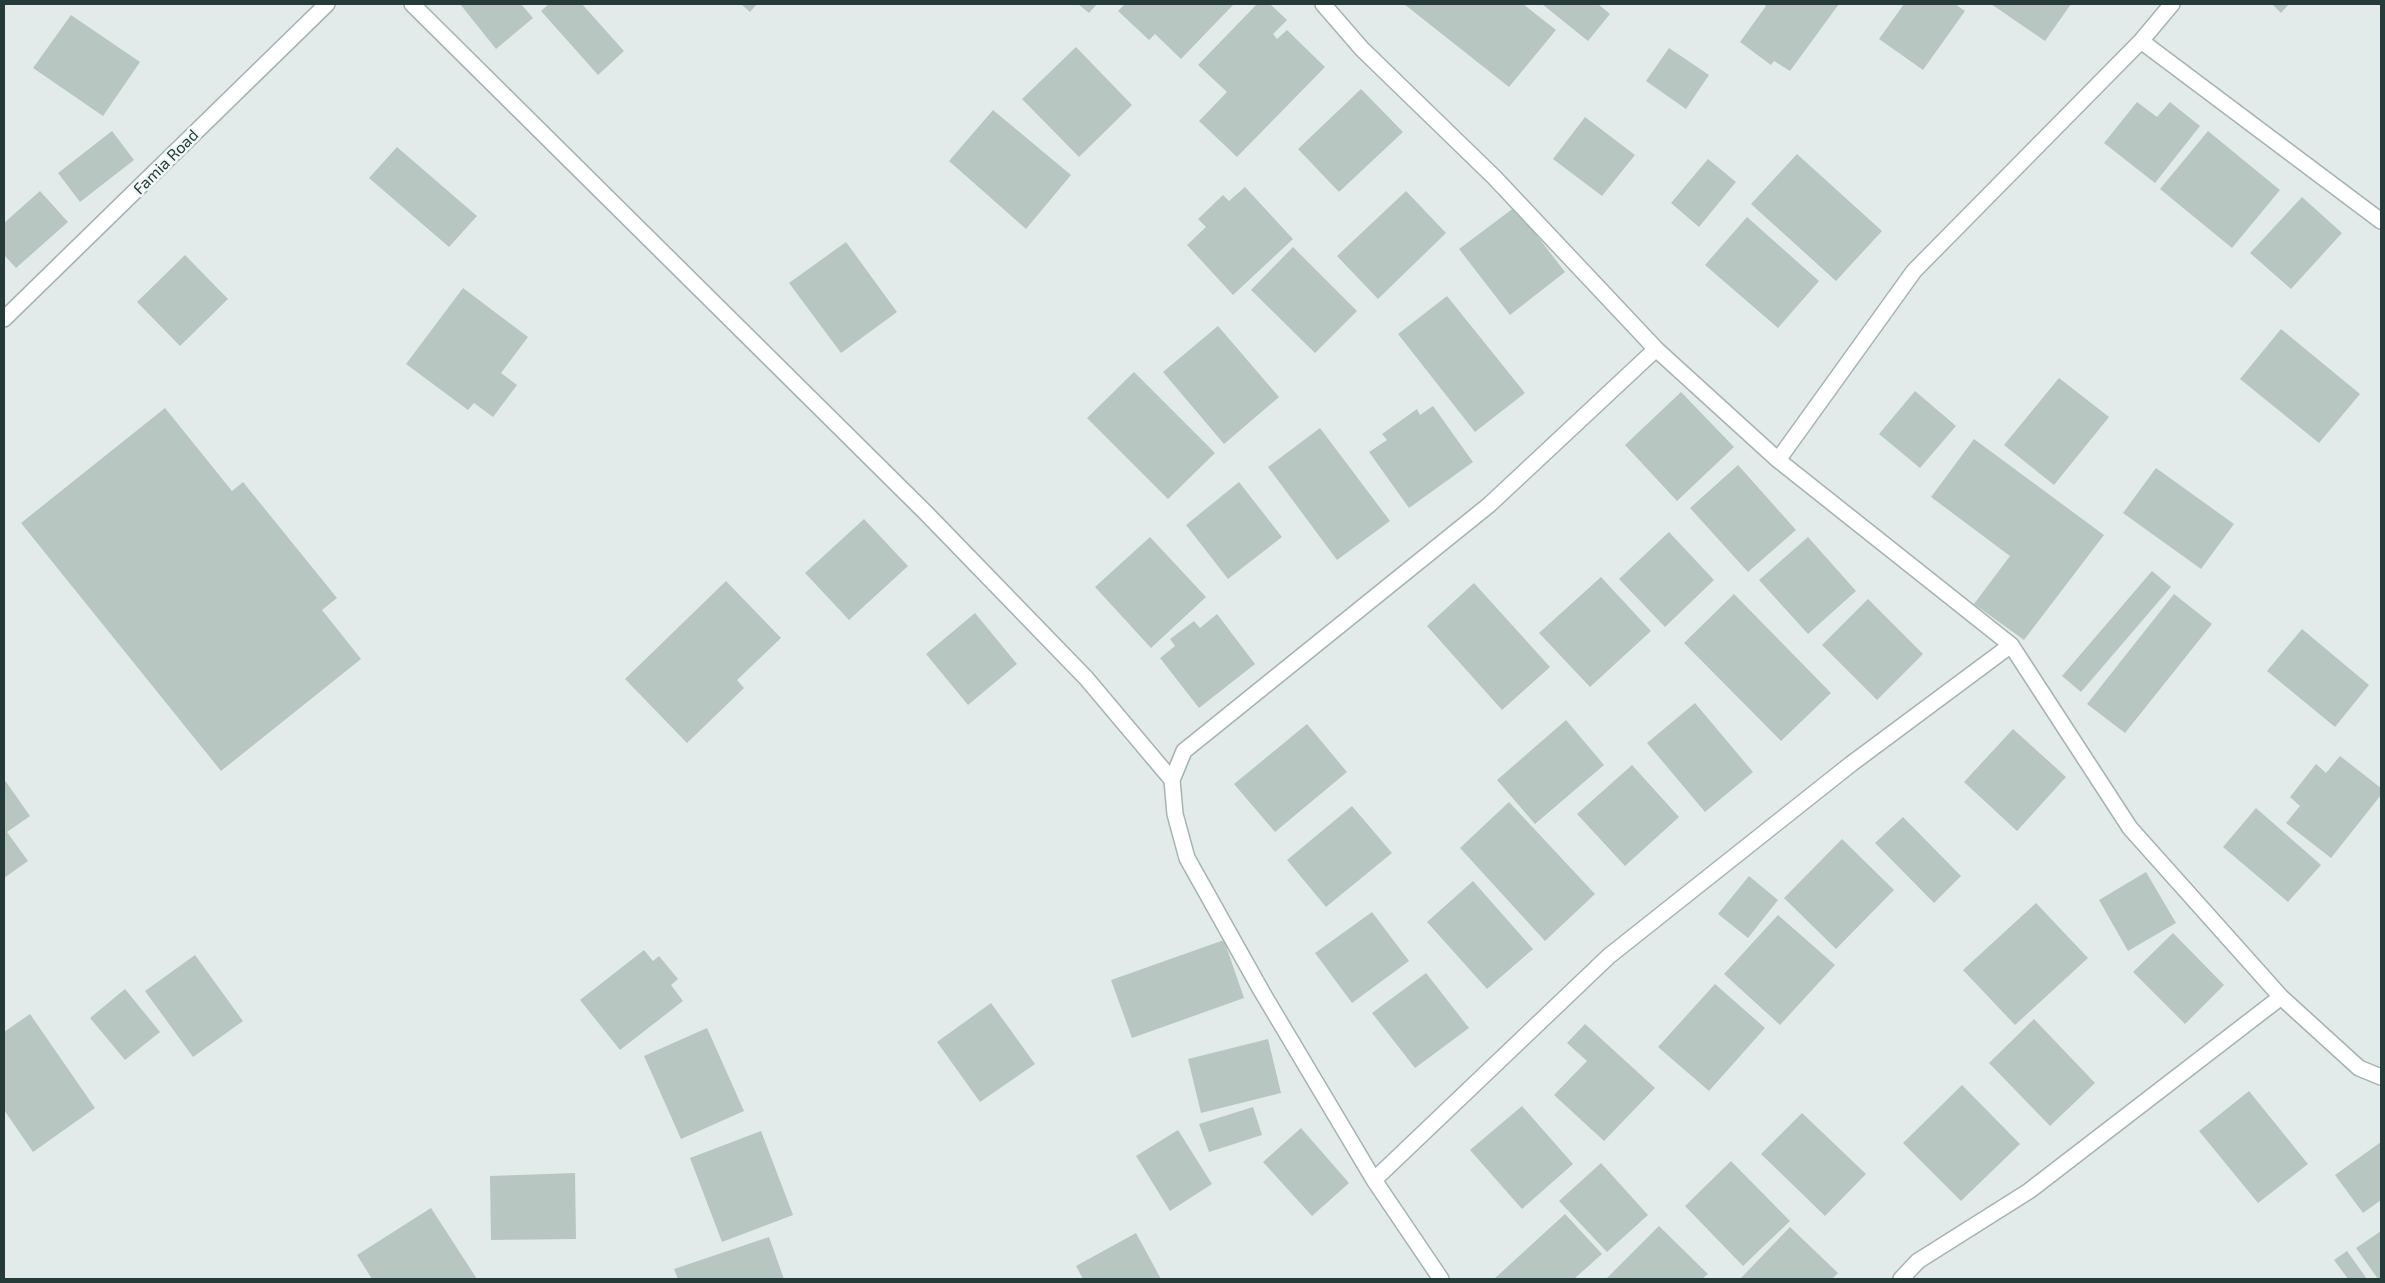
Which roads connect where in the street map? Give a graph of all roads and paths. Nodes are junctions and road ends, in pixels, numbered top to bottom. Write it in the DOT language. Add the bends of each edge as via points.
graph roads {
  1 [pos="327,4"];
  2 [pos="412,4"];
  3 [pos="1323,4"];
  4 [pos="2172,4"];
  5 [pos="2141,41"];
  6 [pos="2381,220"];
  7 [pos="7,311"];
  8 [pos="1656,349"];
  9 [pos="1778,460"];
  10 [pos="2010,645"];
  11 [pos="1172,780"];
  12 [pos="2281,997"];
  13 [pos="2381,1077"];
  14 [pos="1374,1180"];
  15 [pos="1441,1279"];
  16 [pos="1901,1279"];
  1 -- 7 [label="street, Famia Road"];
  2 -- 11 [label="street" via="926,513 1086,678"];
  3 -- 8 [label="street" via="1362,50 1494,177"];
  4 -- 5 [label="street"];
  5 -- 6 [label="street"];
  5 -- 9 [label="street" via="1914,270"];
  8 -- 9 [label="street"];
  8 -- 11 [label="street" via="1489,505 1184,751"];
  9 -- 10 [label="street"];
  10 -- 12 [label="street" via="2130,828"];
  10 -- 14 [label="street" via="1851,764 1609,956"];
  11 -- 14 [label="street" via="1175,814 1187,858"];
  12 -- 13 [label="street" via="2359,1068"];
  12 -- 16 [label="street" via="2029,1191 1918,1261"];
  14 -- 15 [label="street"];
}
